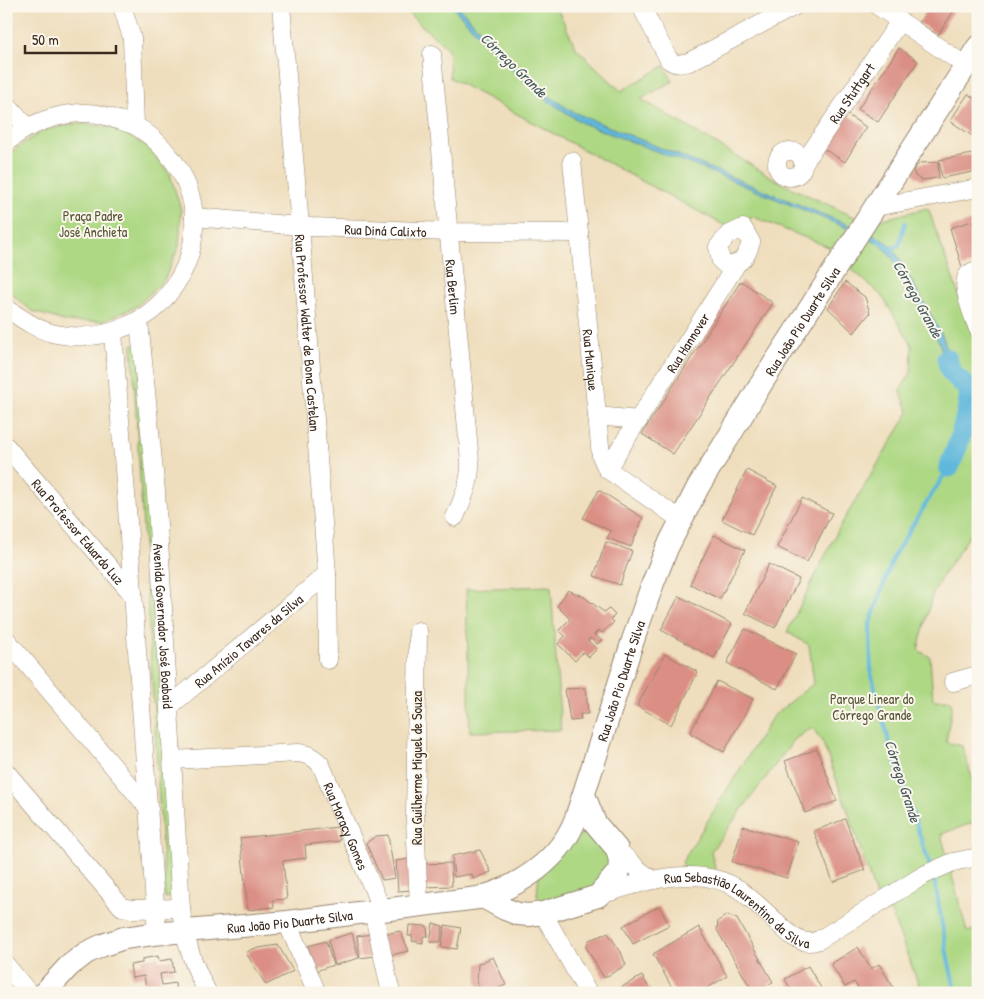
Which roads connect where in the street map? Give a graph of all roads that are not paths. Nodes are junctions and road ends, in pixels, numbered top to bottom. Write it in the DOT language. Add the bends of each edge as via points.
graph roads {
  1 [pos="122,6"];
  2 [pos="281,6"];
  3 [pos="641,6"];
  4 [pos="795,6"];
  5 [pos="878,6"];
  6 [pos="900,21"];
  7 [pos="432,54"];
  8 [pos="972,56"];
  9 [pos="6,103"];
  10 [pos="135,126"];
  11 [pos="27,127"];
  12 [pos="6,142"];
  13 [pos="572,161"];
  14 [pos="803,164"];
  15 [pos="978,188"];
  16 [pos="869,215"];
  17 [pos="194,217"];
  18 [pos="300,226"];
  19 [pos="449,232"];
  20 [pos="579,232"];
  21 [pos="736,265"];
  22 [pos="978,270"];
  23 [pos="6,308"];
  24 [pos="139,321"];
  25 [pos="978,329"];
  26 [pos="113,332"];
  27 [pos="597,416"];
  28 [pos="639,420"];
  29 [pos="6,446"];
  30 [pos="606,469"];
  31 [pos="156,492"];
  32 [pos="126,494"];
  33 [pos="455,517"];
  34 [pos="681,520"];
  35 [pos="327,574"];
  36 [pos="133,595"];
  37 [pos="418,631"];
  38 [pos="6,639"];
  39 [pos="328,660"];
  40 [pos="978,674"];
  41 [pos="953,682"];
  42 [pos="170,706"];
  43 [pos="173,760"];
  44 [pos="6,772"];
  45 [pos="584,795"];
  46 [pos="149,809"];
  47 [pos="602,832"];
  48 [pos="569,834"];
  49 [pos="617,849"];
  50 [pos="978,857"];
  51 [pos="536,870"];
  52 [pos="653,880"];
  53 [pos="598,896"];
  54 [pos="483,897"];
  55 [pos="419,906"];
  56 [pos="181,908"];
  57 [pos="156,909"];
  58 [pos="378,911"];
  59 [pos="543,914"];
  60 [pos="288,922"];
  61 [pos="184,932"];
  62 [pos="157,933"];
  63 [pos="6,965"];
  64 [pos="29,993"];
  65 [pos="44,993"];
  66 [pos="208,993"];
  67 [pos="317,993"];
  68 [pos="392,993"];
  69 [pos="588,993"];
  1 -- 10 [label="street" via="132,38"];
  2 -- 18 [label="street, Rua Professor Walter de Bona Castelan"];
  3 -- 4 [label="street" via="674,64 688,62"];
  5 -- 6 [label="street"];
  6 -- 8 [label="street"];
  6 -- 14 [label="street, Rua Stuttgart"];
  7 -- 19 [label="street, Rua Berlim"];
  8 -- 16 [label="main road, Rua João Pio Duarte Silva"];
  9 -- 11 [label="street"];
  10 -- 11 [label="street" via="99,114 62,114"];
  10 -- 17 [label="street" via="158,142 176,164 188,189"];
  11 -- 12 [label="street"];
  13 -- 20 [label="street, Rua Munique"];
  15 -- 16 [label="street"];
  16 -- 34 [label="main road, Rua João Pio Duarte Silva" via="739,418"];
  17 -- 18 [label="street, Rua Diná Calixto"];
  17 -- 24 [label="street" via="191,248 181,277 163,302"];
  18 -- 19 [label="street, Rua Diná Calixto"];
  18 -- 35 [label="street, Rua Professor Walter de Bona Castelan"];
  19 -- 20 [label="street, Rua Diná Calixto"];
  19 -- 33 [label="street, Rua Berlim" via="471,473 468,489"];
  20 -- 27 [label="street, Rua Munique"];
  21 -- 28 [label="street, Rua Hannover"];
  22 -- 25 [label="street" via="969,273 965,286"];
  23 -- 26 [label="street" via="28,324 55,334 84,337"];
  24 -- 26 [label="street"];
  24 -- 31 [label="street, Avenida Governador José Boabaid"];
  26 -- 32 [label="street"];
  27 -- 28 [label="street"];
  27 -- 30 [label="street, Rua Munique" via="601,456"];
  28 -- 30 [label="street, Rua Hannover"];
  29 -- 36 [label="street, Rua Professor Eduardo Luz"];
  30 -- 34 [label="street"];
  31 -- 32 [label="street"];
  31 -- 42 [label="street, Avenida Governador José Boabaid"];
  32 -- 36 [label="street"];
  34 -- 45 [label="main road, Rua João Pio Duarte Silva" via="644,607"];
  35 -- 39 [label="street, Rua Professor Walter de Bona Castelan"];
  35 -- 42 [label="street, Rua Anízio Tavares da Silva"];
  36 -- 46 [label="street"];
  37 -- 55 [label="street, Rua Guilherme Miguel de Souza" via="415,820"];
  38 -- 46 [label="street"];
  40 -- 41 [label="street"];
  42 -- 43 [label="street, Avenida Governador José Boabaid"];
  43 -- 56 [label="street, Avenida Governador José Boabaid"];
  43 -- 58 [label="street, Rua Moracy Gomes" via="298,753 315,758 321,765"];
  44 -- 57 [label="street" via="118,903 126,909"];
  45 -- 47 [label="main road"];
  45 -- 48 [label="main road, Rua João Pio Duarte Silva"];
  46 -- 57 [label="street"];
  47 -- 48 [label="main road" via="590,828"];
  47 -- 49 [label="main road"];
  48 -- 51 [label="main road, Rua João Pio Duarte Silva"];
  49 -- 52 [label="street"];
  49 -- 53 [label="main road" via="619,871"];
  50 -- 52 [label="street, Rua Sebastião Laurentino da Silva" via="953,862 924,875 810,944 792,936 738,889 717,880 697,876"];
  51 -- 54 [label="main road, Rua João Pio Duarte Silva" via="520,882"];
  51 -- 59 [label="main road" via="533,894"];
  52 -- 53 [label="street, Rua Sebastião Laurentino da Silva"];
  53 -- 59 [label="main road, Rua Sebastião Laurentino da Silva"];
  54 -- 55 [label="main road, Rua João Pio Duarte Silva"];
  54 -- 59 [label="main road, Rua Sebastião Laurentino da Silva" via="518,914"];
  55 -- 58 [label="main road, Rua João Pio Duarte Silva"];
  56 -- 57 [label="street"];
  56 -- 61 [label="street, Avenida Governador José Boabaid"];
  57 -- 62 [label="street"];
  58 -- 60 [label="main road, Rua João Pio Duarte Silva"];
  58 -- 68 [label="street, Rua Moracy Gomes"];
  59 -- 69 [label="street"];
  60 -- 61 [label="main road, Rua João Pio Duarte Silva"];
  60 -- 67 [label="street"];
  61 -- 62 [label="main road, Rua João Pio Duarte Silva"];
  61 -- 66 [label="street, Avenida Governador José Boabaid" via="199,977"];
  62 -- 65 [label="main road, Rua João Pio Duarte Silva" via="124,938 86,953"];
  63 -- 64 [label="street"];
}
